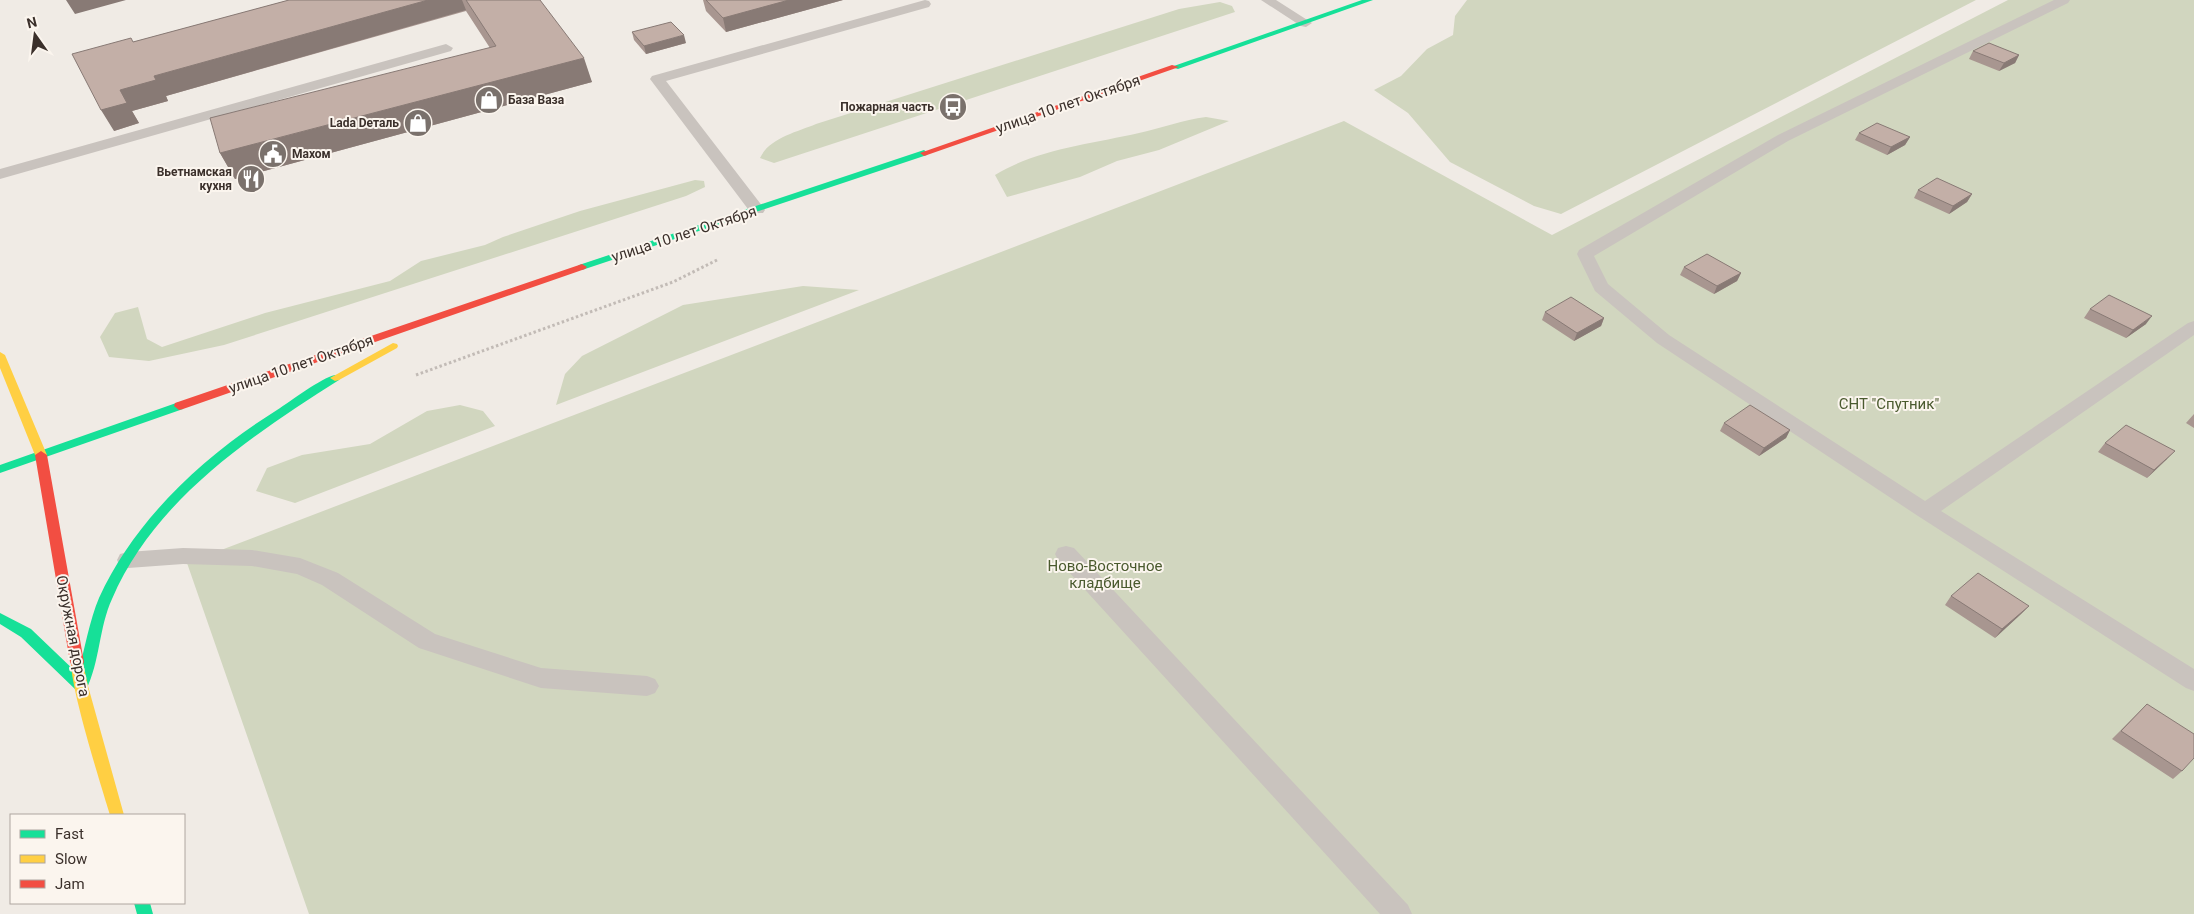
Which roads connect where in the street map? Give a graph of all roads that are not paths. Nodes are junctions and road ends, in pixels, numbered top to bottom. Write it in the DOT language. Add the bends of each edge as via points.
graph roads {
  1 [pos="1267,0"];
  2 [pos="1369,0"];
  3 [pos="2064,0"];
  4 [pos="925,4"];
  5 [pos="1306,23"];
  6 [pos="446,48"];
  7 [pos="0,174"];
  8 [pos="757,210"];
  9 [pos="486,300"];
  10 [pos="2194,327"];
  11 [pos="0,355"];
  12 [pos="41,455"];
  13 [pos="0,469"];
  14 [pos="1925,511"];
  15 [pos="1066,554"];
  16 [pos="128,560"];
  17 [pos="0,618"];
  18 [pos="2194,681"];
  19 [pos="81,686"];
  20 [pos="647,686"];
  21 [pos="117,814"];
  22 [pos="1398,914"];
  1 -- 5 [label="lane"];
  2 -- 5 [label="main road, улица 10 лет Октября"];
  3 -- 14 [label="lane" via="1783,138 1585,254 1601,288 1663,339"];
  4 -- 8 [label="lane" via="657,79"];
  5 -- 8 [label="main road, улица 10 лет Октября"];
  6 -- 7 [label="lane"];
  8 -- 9 [label="main road, улица 10 лет Октября"];
  9 -- 12 [label="main road, улица 10 лет Октября"];
  9 -- 16 [label="main road" via="345,372 296,401 237,443 188,483 152,524"];
  10 -- 14 [label="lane"];
  11 -- 12 [label="main road, Окружная дорога"];
  12 -- 13 [label="main road, улица 10 лет Октября"];
  12 -- 19 [label="main road, Окружная дорога"];
  14 -- 18 [label="lane"];
  15 -- 22 [label="lane"];
  16 -- 19 [label="main road" via="105,600"];
  16 -- 20 [label="lane" via="183,556 252,558 300,566 330,579 427,640 541,678"];
  17 -- 19 [label="main road" via="26,633"];
  19 -- 21 [label="main road, Окружная дорога"];
}
